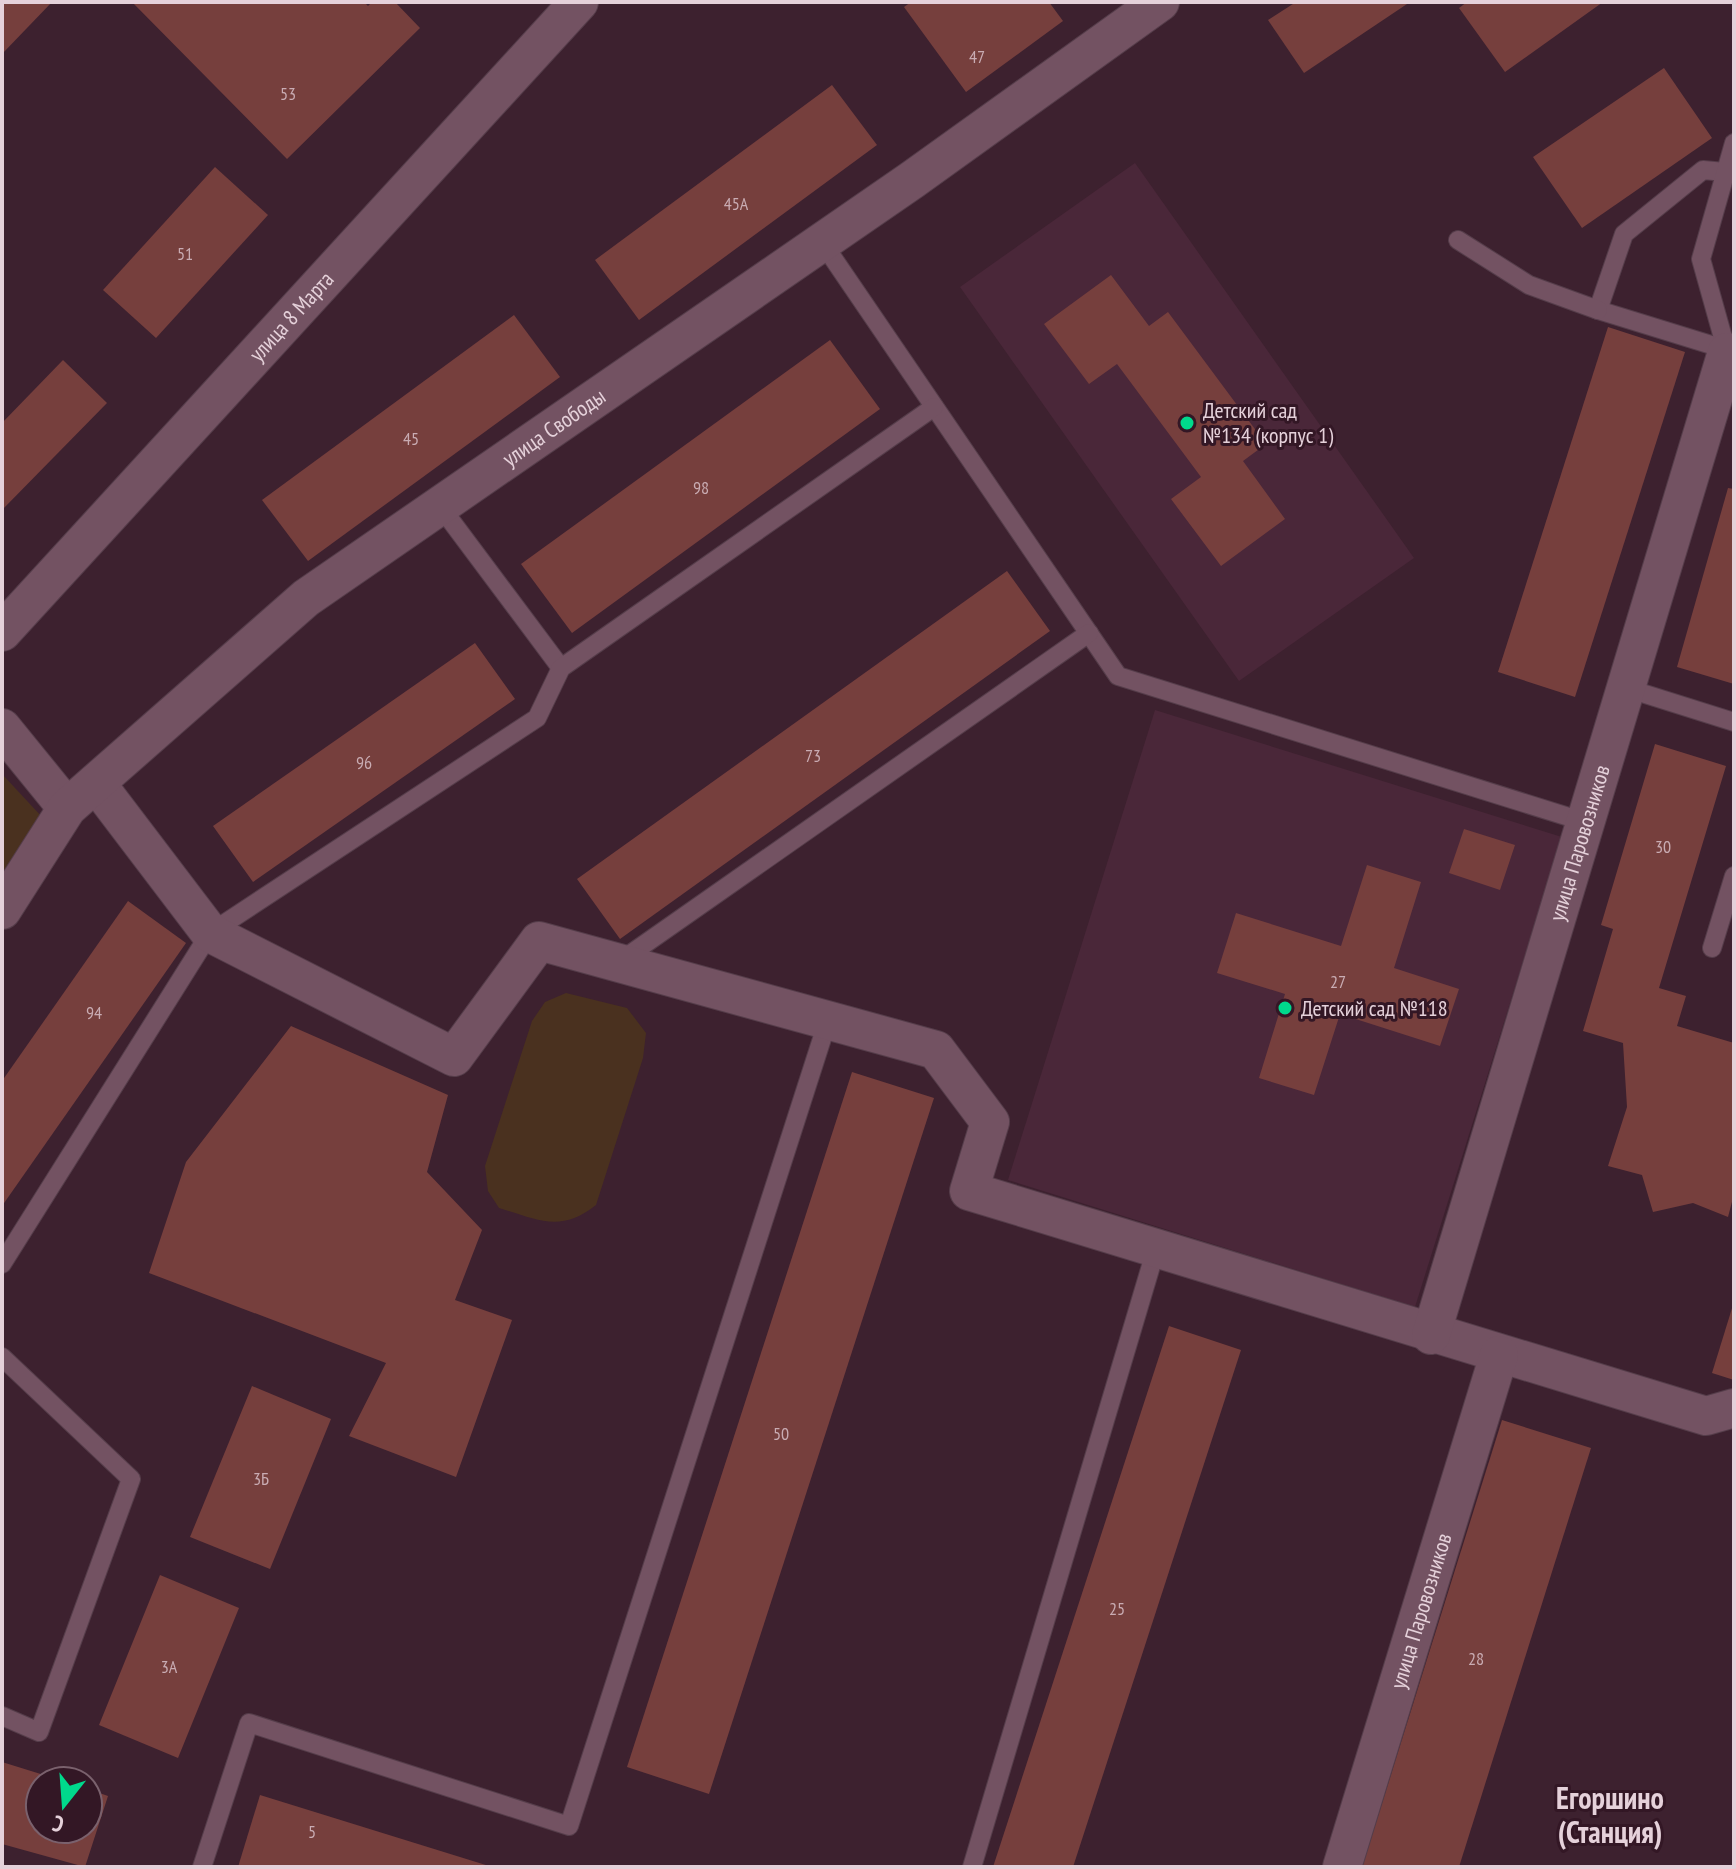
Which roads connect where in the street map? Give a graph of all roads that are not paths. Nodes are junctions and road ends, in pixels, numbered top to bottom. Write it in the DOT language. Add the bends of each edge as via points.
graph roads {
  1 [pos="579,2"];
  2 [pos="1160,2"];
  3 [pos="1734,143"];
  4 [pos="1725,172"];
  5 [pos="1458,240"];
  6 [pos="822,242"];
  7 [pos="1598,310"];
  8 [pos="1730,352"];
  9 [pos="934,407"];
  10 [pos="440,506"];
  11 [pos="2,632"];
  12 [pos="1089,633"];
  13 [pos="561,668"];
  14 [pos="1626,688"];
  15 [pos="1734,722"];
  16 [pos="2,728"];
  17 [pos="96,783"];
  18 [pos="67,808"];
  19 [pos="1585,822"];
  20 [pos="1734,876"];
  21 [pos="2,910"];
  22 [pos="210,933"];
  23 [pos="1712,948"];
  24 [pos="619,962"];
  25 [pos="828,1020"];
  26 [pos="1156,1249"];
  27 [pos="2,1264"];
  28 [pos="1431,1335"];
  29 [pos="1499,1355"];
  30 [pos="2,1357"];
  31 [pos="1734,1408"];
  32 [pos="2,1716"];
  33 [pos="202,1867"];
  34 [pos="972,1867"];
  35 [pos="1342,1867"];
  1 -- 11 [label="street, улица 8 Марта"];
  2 -- 6 [label="street, улица Свободы"];
  3 -- 4 [label="lane"];
  4 -- 7 [label="lane" via="1703,170 1630,227 1619,242"];
  4 -- 8 [label="lane" via="1701,259"];
  5 -- 7 [label="lane" via="1529,285"];
  6 -- 9 [label="lane"];
  6 -- 10 [label="street, улица Свободы"];
  7 -- 8 [label="lane"];
  8 -- 14 [label="street, улица Паровозников"];
  9 -- 12 [label="lane"];
  9 -- 13 [label="lane"];
  10 -- 13 [label="lane"];
  10 -- 17 [label="street, улица Свободы" via="306,598"];
  12 -- 19 [label="lane" via="1118,676"];
  12 -- 24 [label="lane"];
  13 -- 22 [label="lane" via="537,718"];
  14 -- 15 [label="lane"];
  14 -- 19 [label="street, улица Паровозников"];
  16 -- 18 [label="street"];
  17 -- 18 [label="street, улица Свободы"];
  17 -- 22 [label="street"];
  18 -- 21 [label="street, улица Свободы"];
  19 -- 28 [label="street, улица Паровозников"];
  20 -- 23 [label="lane"];
  22 -- 24 [label="street" via="454,1057 539,941"];
  22 -- 27 [label="lane"];
  24 -- 25 [label="street"];
  25 -- 26 [label="street" via="936,1050 990,1122 969,1191"];
  25 -- 33 [label="lane" via="569,1826 249,1723"];
  26 -- 28 [label="street"];
  26 -- 34 [label="lane"];
  28 -- 29 [label="street"];
  29 -- 31 [label="street" via="1706,1416"];
  29 -- 35 [label="street, улица Паровозников"];
  30 -- 32 [label="lane" via="131,1479 39,1732"];
}
